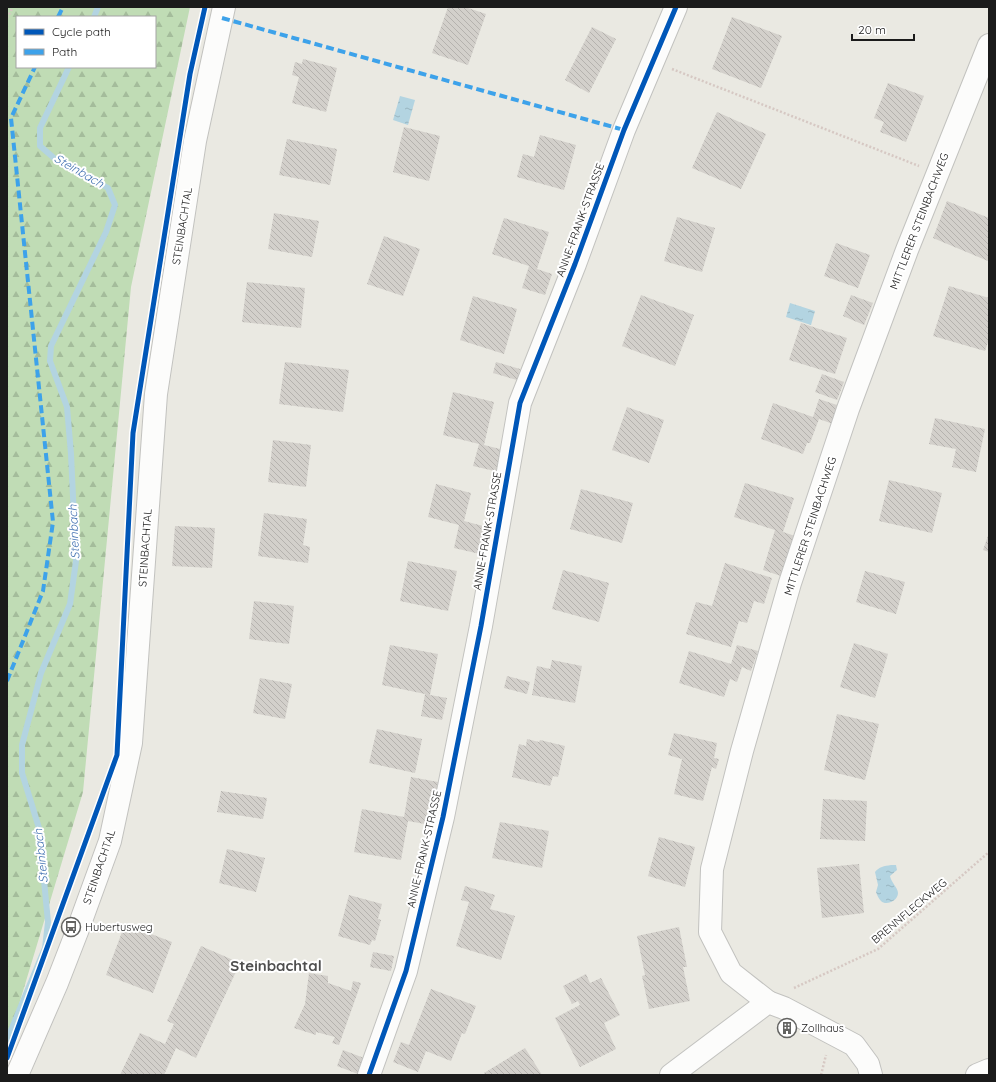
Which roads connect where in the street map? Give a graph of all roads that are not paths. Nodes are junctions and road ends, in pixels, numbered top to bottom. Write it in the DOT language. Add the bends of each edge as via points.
graph roads {
  1 [pos="224,7"];
  2 [pos="676,7"];
  3 [pos="989,45"];
  4 [pos="768,1002"];
  5 [pos="870,1070"];
  6 [pos="989,1070"];
  7 [pos="17,1075"];
  8 [pos="369,1075"];
  9 [pos="671,1075"];
  10 [pos="977,1075"];
  1 -- 7 [label="street, STEINBACHTAL" via="196,141 156,394 131,743 110,841 57,983"];
  2 -- 8 [label="street, ANNE-FRANK-STRASSE" via="624,130 520,403 443,817 406,971"];
  3 -- 4 [label="street, MITTLERER STEINBACHWEG" via="907,250 848,409 790,583 742,751 712,869 710,932 731,973"];
  4 -- 5 [label="street, MITTLERER STEINBACHWEG" via="854,1045"];
  4 -- 9 [label="street"];
  6 -- 10 [label="street"];
}
